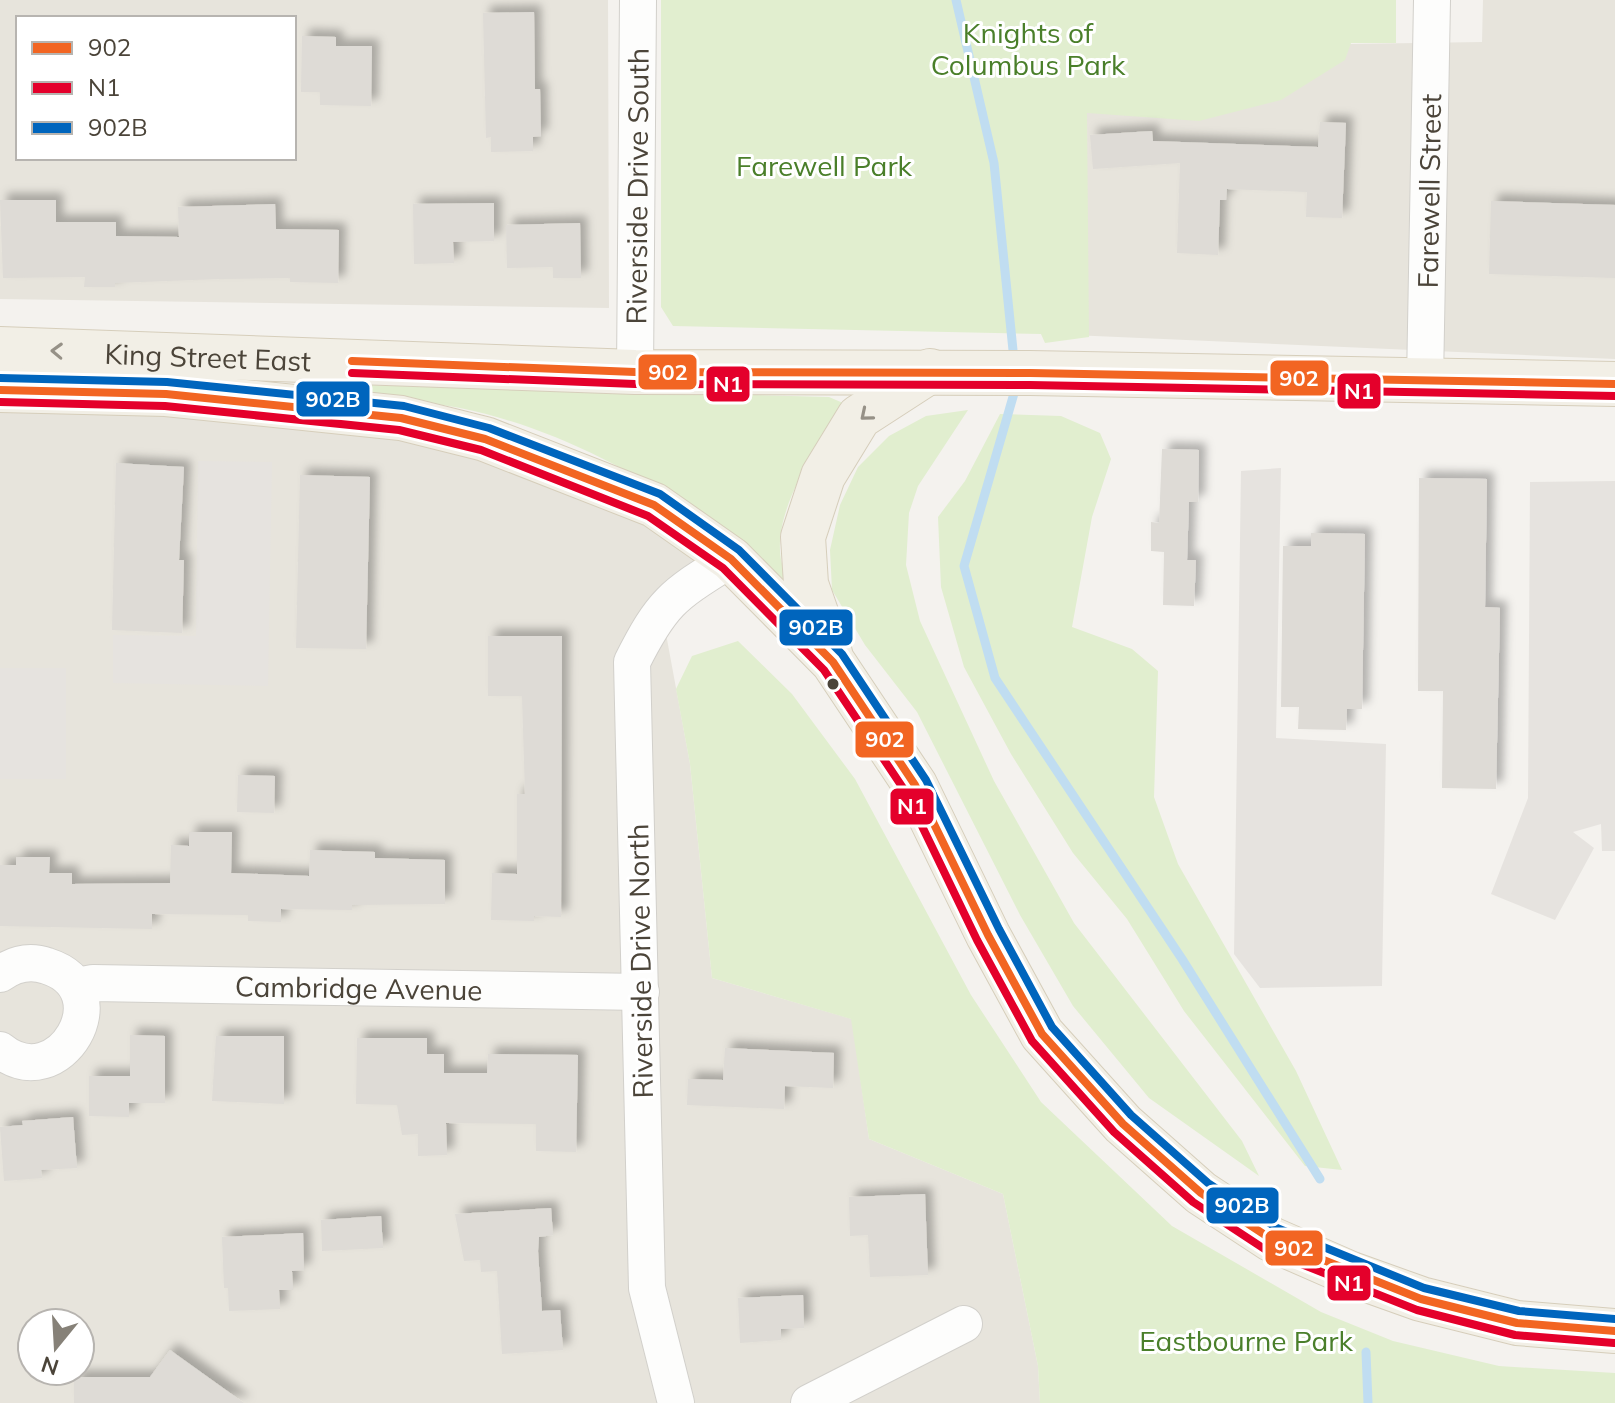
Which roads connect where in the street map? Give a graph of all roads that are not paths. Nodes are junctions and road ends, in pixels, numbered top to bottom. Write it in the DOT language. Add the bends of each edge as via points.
graph roads {
  1 [pos="638,0"];
  2 [pos="1432,0"];
  3 [pos="0,349"];
  4 [pos="635,372"];
  5 [pos="949,372"];
  6 [pos="1425,381"];
  7 [pos="1615,384"];
  8 [pos="0,390"];
  9 [pos="731,559"];
  10 [pos="833,662"];
  11 [pos="0,974"];
  12 [pos="77,986"];
  13 [pos="641,992"];
  14 [pos="0,1050"];
  15 [pos="964,1324"];
  16 [pos="1615,1331"];
  17 [pos="676,1403"];
  18 [pos="809,1403"];
  1 -- 4 [label="street, Riverside Drive South"];
  2 -- 6 [label="street, Farewell Street"];
  4 -- 3 [label="main road, King Street East, one-way"];
  4 -- 5 [label="main road, King Street East"];
  5 -- 6 [label="main road, King Street East"];
  5 -- 10 [label="main road, one-way" via="859,417 823,476 803,537 806,584"];
  6 -- 7 [label="main road, King Street East"];
  8 -- 9 [label="main road" via="166,394 401,418 485,439 601,482 654,505"];
  9 -- 10 [label="main road"];
  9 -- 13 [label="street, Riverside Drive North" via="671,597 632,662"];
  10 -- 16 [label="main road" via="915,785 1042,1034 1123,1124 1201,1193 1271,1239 1421,1299 1517,1323"];
  11 -- 12 [label="street" via="24,963 39,963"];
  12 -- 13 [label="street, Cambridge Avenue"];
  12 -- 14 [label="street" via="80,1021 66,1048 36,1062"];
  13 -- 17 [label="street, Riverside Drive North" via="647,1288"];
  15 -- 18 [label="street"];
}
